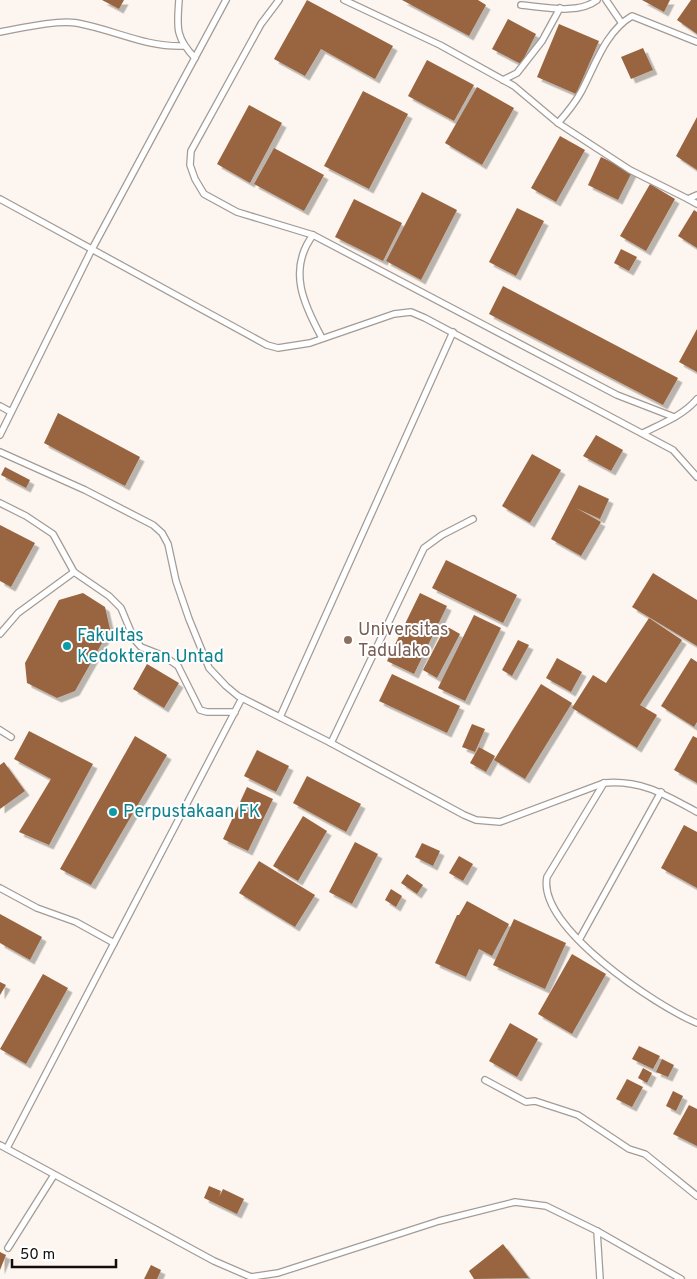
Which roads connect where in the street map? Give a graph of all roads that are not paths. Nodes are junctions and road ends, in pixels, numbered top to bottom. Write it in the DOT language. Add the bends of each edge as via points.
graph roads {
  1 [pos="180,0"];
  2 [pos="226,0"];
  3 [pos="279,0"];
  4 [pos="344,0"];
  5 [pos="597,0"];
  6 [pos="606,0"];
  7 [pos="521,5"];
  8 [pos="560,8"];
  9 [pos="621,22"];
  10 [pos="0,32"];
  11 [pos="697,42"];
  12 [pos="183,46"];
  13 [pos="195,58"];
  14 [pos="502,80"];
  15 [pos="558,123"];
  16 [pos="697,195"];
  17 [pos="0,199"];
  18 [pos="688,199"];
  19 [pos="697,204"];
  20 [pos="313,235"];
  21 [pos="91,251"];
  22 [pos="453,332"];
  23 [pos="322,338"];
  24 [pos="697,399"];
  25 [pos="0,406"];
  26 [pos="11,412"];
  27 [pos="674,417"];
  28 [pos="643,433"];
  29 [pos="0,435"];
  30 [pos="0,452"];
  31 [pos="697,477"];
  32 [pos="0,504"];
  33 [pos="472,519"];
  34 [pos="74,572"];
  35 [pos="0,634"];
  36 [pos="242,698"];
  37 [pos="235,712"];
  38 [pos="280,717"];
  39 [pos="0,730"];
  40 [pos="11,737"];
  41 [pos="331,743"];
  42 [pos="604,783"];
  43 [pos="661,792"];
  44 [pos="697,812"];
  45 [pos="0,888"];
  46 [pos="579,940"];
  47 [pos="114,943"];
  48 [pos="697,1023"];
  49 [pos="485,1080"];
  50 [pos="0,1145"];
  51 [pos="7,1148"];
  52 [pos="54,1175"];
  53 [pos="697,1196"];
  54 [pos="597,1231"];
  55 [pos="8,1248"];
  56 [pos="260,1278"];
  57 [pos="600,1279"];
  58 [pos="681,1279"];
  1 -- 12 [label="lane" via="177,29"];
  2 -- 13 [label="lane"];
  3 -- 20 [label="lane" via="262,24 191,151 190,165 204,194 237,212"];
  4 -- 14 [label="lane" via="440,45"];
  5 -- 8 [label="lane" via="589,6"];
  6 -- 9 [label="lane"];
  7 -- 8 [label="lane"];
  8 -- 14 [label="lane" via="542,41 517,72"];
  9 -- 11 [label="lane" via="632,16"];
  9 -- 15 [label="lane" via="604,46 580,94"];
  10 -- 12 [label="lane" via="76,23 161,47"];
  12 -- 13 [label="lane"];
  13 -- 21 [label="lane"];
  14 -- 15 [label="lane" via="514,86"];
  15 -- 18 [label="lane" via="630,170"];
  16 -- 18 [label="lane"];
  17 -- 21 [label="lane"];
  18 -- 19 [label="lane"];
  20 -- 23 [label="lane" via="306,244 300,268 301,296"];
  20 -- 27 [label="lane" via="617,395"];
  21 -- 23 [label="lane" via="267,345 278,348"];
  21 -- 26 [label="lane"];
  22 -- 23 [label="lane" via="411,312 394,314"];
  22 -- 28 [label="lane"];
  22 -- 38 [label="lane"];
  24 -- 27 [label="lane"];
  25 -- 26 [label="lane"];
  26 -- 29 [label="lane"];
  27 -- 28 [label="lane"];
  28 -- 31 [label="lane" via="673,450"];
  30 -- 36 [label="lane" via="85,490 153,524 162,533 189,619 209,668"];
  32 -- 34 [label="lane" via="53,534"];
  33 -- 41 [label="lane" via="442,534 424,548"];
  34 -- 35 [label="lane" via="18,613"];
  34 -- 37 [label="lane" via="121,608 141,648 164,656 178,666 200,710"];
  36 -- 37 [label="lane"];
  36 -- 38 [label="lane"];
  37 -- 47 [label="lane"];
  38 -- 41 [label="lane"];
  39 -- 40 [label="lane"];
  41 -- 42 [label="lane" via="464,815 488,822 519,816"];
  42 -- 43 [label="lane" via="634,783"];
  42 -- 46 [label="lane" via="547,877 545,886 556,915"];
  43 -- 44 [label="lane"];
  43 -- 46 [label="lane"];
  45 -- 47 [label="lane"];
  46 -- 48 [label="lane" via="638,990"];
  47 -- 51 [label="lane"];
  49 -- 53 [label="lane" via="526,1102 535,1101 578,1115 629,1149 645,1154"];
  50 -- 51 [label="lane"];
  51 -- 52 [label="lane"];
  52 -- 55 [label="lane"];
  52 -- 56 [label="lane" via="239,1274"];
  54 -- 56 [label="lane" via="546,1206 515,1202 439,1221"];
  54 -- 57 [label="lane"];
  54 -- 58 [label="lane"];
}
